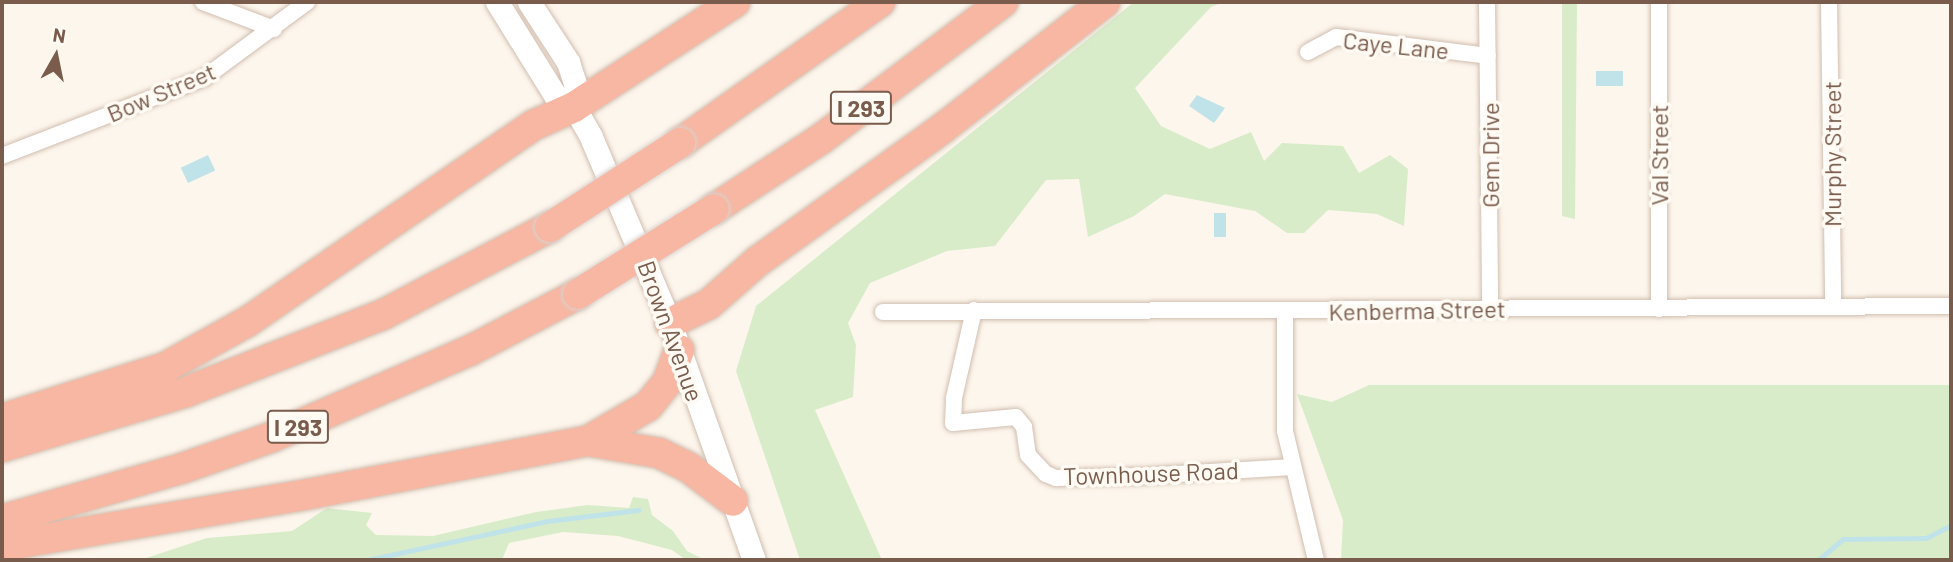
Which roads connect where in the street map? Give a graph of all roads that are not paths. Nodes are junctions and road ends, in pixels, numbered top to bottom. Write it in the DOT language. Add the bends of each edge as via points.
graph roads {
  1 [pos="203,2"];
  2 [pos="307,2"];
  3 [pos="497,2"];
  4 [pos="528,2"];
  5 [pos="735,2"];
  6 [pos="880,2"];
  7 [pos="1003,2"];
  8 [pos="1105,2"];
  9 [pos="1487,2"];
  10 [pos="1659,2"];
  11 [pos="1829,2"];
  12 [pos="274,29"];
  13 [pos="1308,52"];
  14 [pos="1488,56"];
  15 [pos="574,107"];
  16 [pos="2,156"];
  17 [pos="1951,306"];
  18 [pos="1833,307"];
  19 [pos="1490,309"];
  20 [pos="1659,309"];
  21 [pos="974,310"];
  22 [pos="883,312"];
  23 [pos="1285,312"];
  24 [pos="675,337"];
  25 [pos="2,419"];
  26 [pos="588,441"];
  27 [pos="2,447"];
  28 [pos="1293,467"];
  29 [pos="733,501"];
  30 [pos="2,520"];
  31 [pos="2,546"];
  32 [pos="754,560"];
  33 [pos="1317,560"];
  1 -- 12 [label="street"];
  2 -- 12 [label="street, Bow Street"];
  3 -- 15 [label="main road, Brown Avenue" via="555,95"];
  4 -- 15 [label="main road, Brown Avenue" via="568,62 576,86"];
  5 -- 15 [label="highway"];
  6 -- 27 [label="highway, bridge" via="680,143 550,226 384,314 186,392"];
  7 -- 30 [label="highway, I 293, bridge" via="821,139 714,209 578,293 471,350 272,437"];
  8 -- 24 [label="highway" via="943,128 758,261"];
  9 -- 14 [label="street, Gem Drive"];
  10 -- 20 [label="street, Val Street"];
  11 -- 18 [label="street, Murphy Street"];
  12 -- 16 [label="street, Bow Street" via="204,78"];
  13 -- 14 [label="street, Caye Lane" via="1336,37"];
  14 -- 19 [label="street, Gem Drive"];
  15 -- 24 [label="main road, Brown Avenue" via="631,225"];
  15 -- 25 [label="highway" via="534,125 277,304 205,346 166,367"];
  17 -- 18 [label="street, Kenberma Street"];
  18 -- 20 [label="street, Kenberma Street"];
  19 -- 20 [label="street, Kenberma Street"];
  19 -- 23 [label="street, Kenberma Street"];
  21 -- 22 [label="street, Kenberma Street"];
  21 -- 23 [label="street, Kenberma Street"];
  21 -- 28 [label="street, Townhouse Road" via="954,398 953,423 1016,417 1024,427 1028,455 1046,474 1056,478 1145,476"];
  23 -- 28 [label="street" via="1282,391"];
  24 -- 26 [label="highway" via="667,381 648,406"];
  24 -- 29 [label="main road, Brown Avenue"];
  26 -- 29 [label="highway" via="659,453 688,467"];
  26 -- 31 [label="highway"];
  28 -- 33 [label="street"];
  29 -- 32 [label="main road, Brown Avenue"];
}
